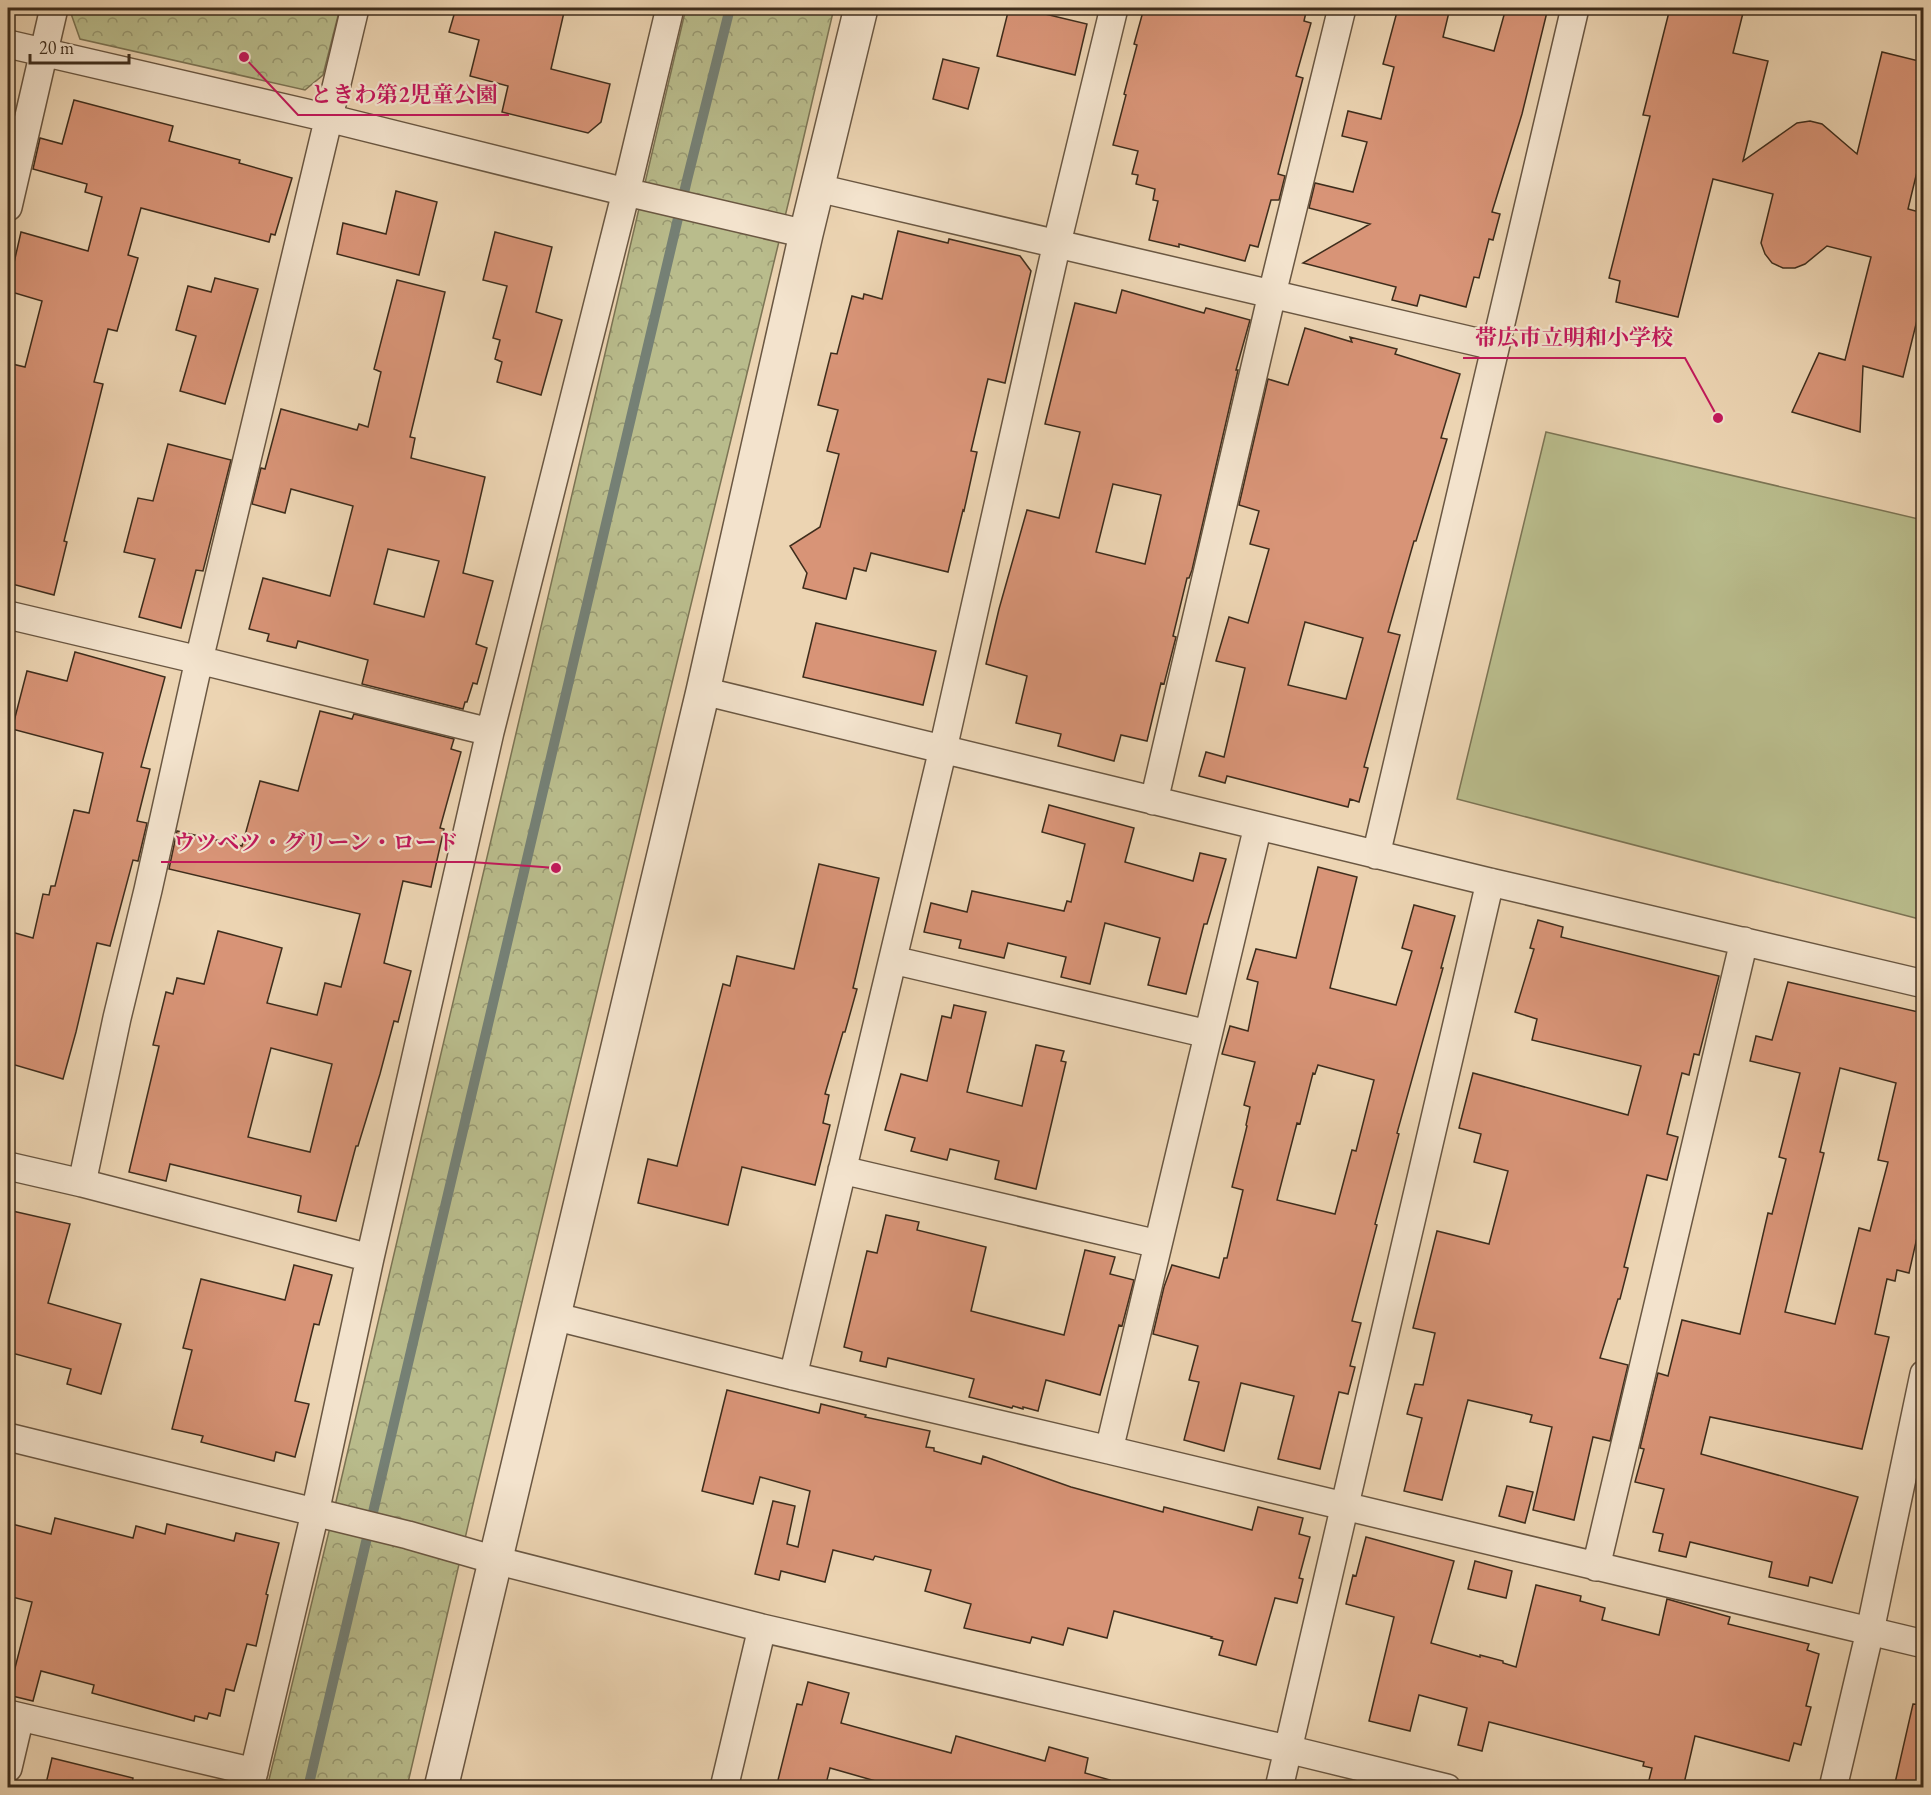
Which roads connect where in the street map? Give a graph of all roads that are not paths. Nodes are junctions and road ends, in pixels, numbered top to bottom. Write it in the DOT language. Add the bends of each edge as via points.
graph roads {
  1 [pos="54,8"];
  2 [pos="355,8"];
  3 [pos="670,8"];
  4 [pos="861,8"];
  5 [pos="1114,8"];
  6 [pos="1342,8"];
  7 [pos="1575,8"];
  8 [pos="8,44"];
  9 [pos="44,52"];
  10 [pos="328,118"];
  11 [pos="818,188"];
  12 [pos="626,192"];
  13 [pos="8,207"];
  14 [pos="806,234"];
  15 [pos="1058,243"];
  16 [pos="1272,294"];
  17 [pos="1494,346"];
  18 [pos="8,615"];
  19 [pos="199,660"];
  20 [pos="703,691"];
  21 [pos="490,732"];
  22 [pos="943,749"];
  23 [pos="1154,801"];
  24 [pos="1258,826"];
  25 [pos="1376,855"];
  26 [pos="1490,882"];
  27 [pos="1744,941"];
  28 [pos="893,960"];
  29 [pos="1923,984"];
  30 [pos="1208,1034"];
  31 [pos="8,1166"];
  32 [pos="842,1170"];
  33 [pos="82,1183"];
  34 [pos="1158,1244"];
  35 [pos="370,1258"];
  36 [pos="553,1316"];
  37 [pos="1923,1374"];
  38 [pos="793,1377"];
  39 [pos="8,1437"];
  40 [pos="1109,1450"];
  41 [pos="1345,1506"];
  42 [pos="315,1513"];
  43 [pos="495,1560"];
  44 [pos="1596,1567"];
  45 [pos="762,1628"];
  46 [pos="1870,1631"];
  47 [pos="1923,1644"];
  48 [pos="14,1715"];
  49 [pos="1287,1749"];
  50 [pos="8,1768"];
  51 [pos="252,1780"];
  52 [pos="441,1788"];
  53 [pos="724,1788"];
  54 [pos="1279,1788"];
  55 [pos="1447,1788"];
  56 [pos="1833,1788"];
  1 -- 9 [label="street"];
  2 -- 10 [label="street"];
  3 -- 12 [label="street"];
  4 -- 11 [label="street"];
  5 -- 15 [label="street"];
  6 -- 16 [label="street"];
  7 -- 17 [label="street"];
  8 -- 9 [label="street"];
  9 -- 10 [label="street"];
  9 -- 13 [label="street"];
  10 -- 12 [label="street"];
  10 -- 19 [label="street"];
  11 -- 14 [label="street"];
  11 -- 15 [label="street"];
  12 -- 14 [label="street"];
  12 -- 21 [label="street"];
  14 -- 20 [label="street"];
  15 -- 16 [label="street"];
  15 -- 22 [label="street"];
  16 -- 17 [label="street"];
  16 -- 23 [label="street"];
  17 -- 25 [label="street"];
  18 -- 19 [label="street"];
  19 -- 21 [label="street"];
  19 -- 33 [label="street"];
  20 -- 22 [label="street"];
  20 -- 36 [label="street"];
  21 -- 35 [label="street"];
  22 -- 23 [label="street"];
  22 -- 28 [label="street"];
  23 -- 24 [label="street"];
  24 -- 25 [label="street"];
  24 -- 30 [label="street"];
  25 -- 26 [label="street"];
  26 -- 27 [label="street"];
  26 -- 41 [label="street"];
  27 -- 29 [label="street"];
  27 -- 44 [label="street"];
  28 -- 30 [label="street"];
  28 -- 32 [label="street"];
  30 -- 34 [label="street"];
  31 -- 33 [label="street"];
  32 -- 34 [label="street"];
  32 -- 38 [label="street"];
  33 -- 35 [label="street"];
  34 -- 40 [label="street"];
  35 -- 42 [label="street"];
  36 -- 38 [label="street"];
  36 -- 43 [label="street"];
  37 -- 46 [label="street"];
  38 -- 40 [label="street"];
  39 -- 42 [label="street"];
  40 -- 41 [label="street"];
  41 -- 44 [label="street"];
  41 -- 49 [label="street"];
  42 -- 43 [label="street"];
  42 -- 51 [label="street"];
  43 -- 45 [label="street"];
  43 -- 52 [label="street"];
  44 -- 46 [label="street"];
  45 -- 49 [label="street"];
  45 -- 53 [label="street"];
  46 -- 47 [label="street"];
  46 -- 56 [label="street"];
  48 -- 50 [label="street"];
  48 -- 51 [label="street"];
  49 -- 54 [label="street"];
  49 -- 55 [label="street"];
}
